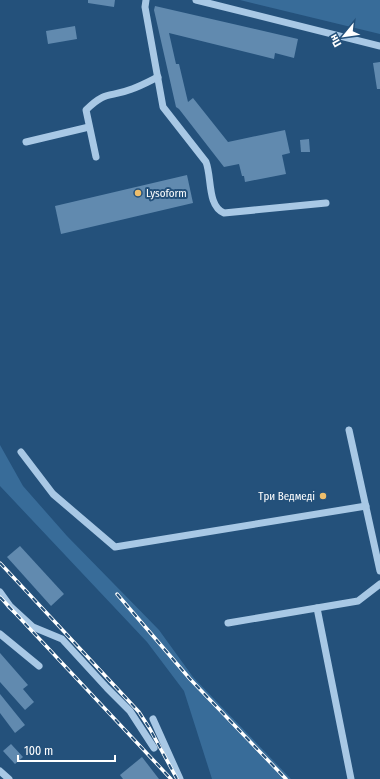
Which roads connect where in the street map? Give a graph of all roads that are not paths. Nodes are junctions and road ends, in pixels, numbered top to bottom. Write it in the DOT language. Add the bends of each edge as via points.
graph roads {
  1 [pos="146,0"];
  2 [pos="196,0"];
  3 [pos="380,46"];
  4 [pos="158,77"];
  5 [pos="89,127"];
  6 [pos="26,142"];
  7 [pos="96,157"];
  8 [pos="326,203"];
  9 [pos="349,430"];
  10 [pos="22,452"];
  11 [pos="366,506"];
  12 [pos="380,571"];
  13 [pos="380,584"];
  14 [pos="0,592"];
  15 [pos="317,608"];
  16 [pos="228,623"];
  17 [pos="0,634"];
  18 [pos="39,666"];
  19 [pos="153,719"];
  20 [pos="154,748"];
  21 [pos="0,771"];
  22 [pos="9,779"];
  23 [pos="180,779"];
  24 [pos="351,779"];
  1 -- 4 [label="street" via="145,7"];
  2 -- 3 [label="street"];
  4 -- 5 [label="street" via="132,89 107,94 95,101 85,111"];
  4 -- 8 [label="street" via="163,107 206,162 214,204 218,210 224,213"];
  5 -- 6 [label="street"];
  5 -- 7 [label="street"];
  9 -- 11 [label="street"];
  10 -- 11 [label="street" via="53,494 115,547"];
  11 -- 12 [label="street"];
  13 -- 15 [label="street" via="358,601"];
  14 -- 20 [label="street" via="10,606 33,627 62,639 130,711"];
  15 -- 16 [label="street"];
  15 -- 24 [label="street"];
  17 -- 18 [label="street"];
  19 -- 23 [label="street"];
  21 -- 22 [label="street"];
}
